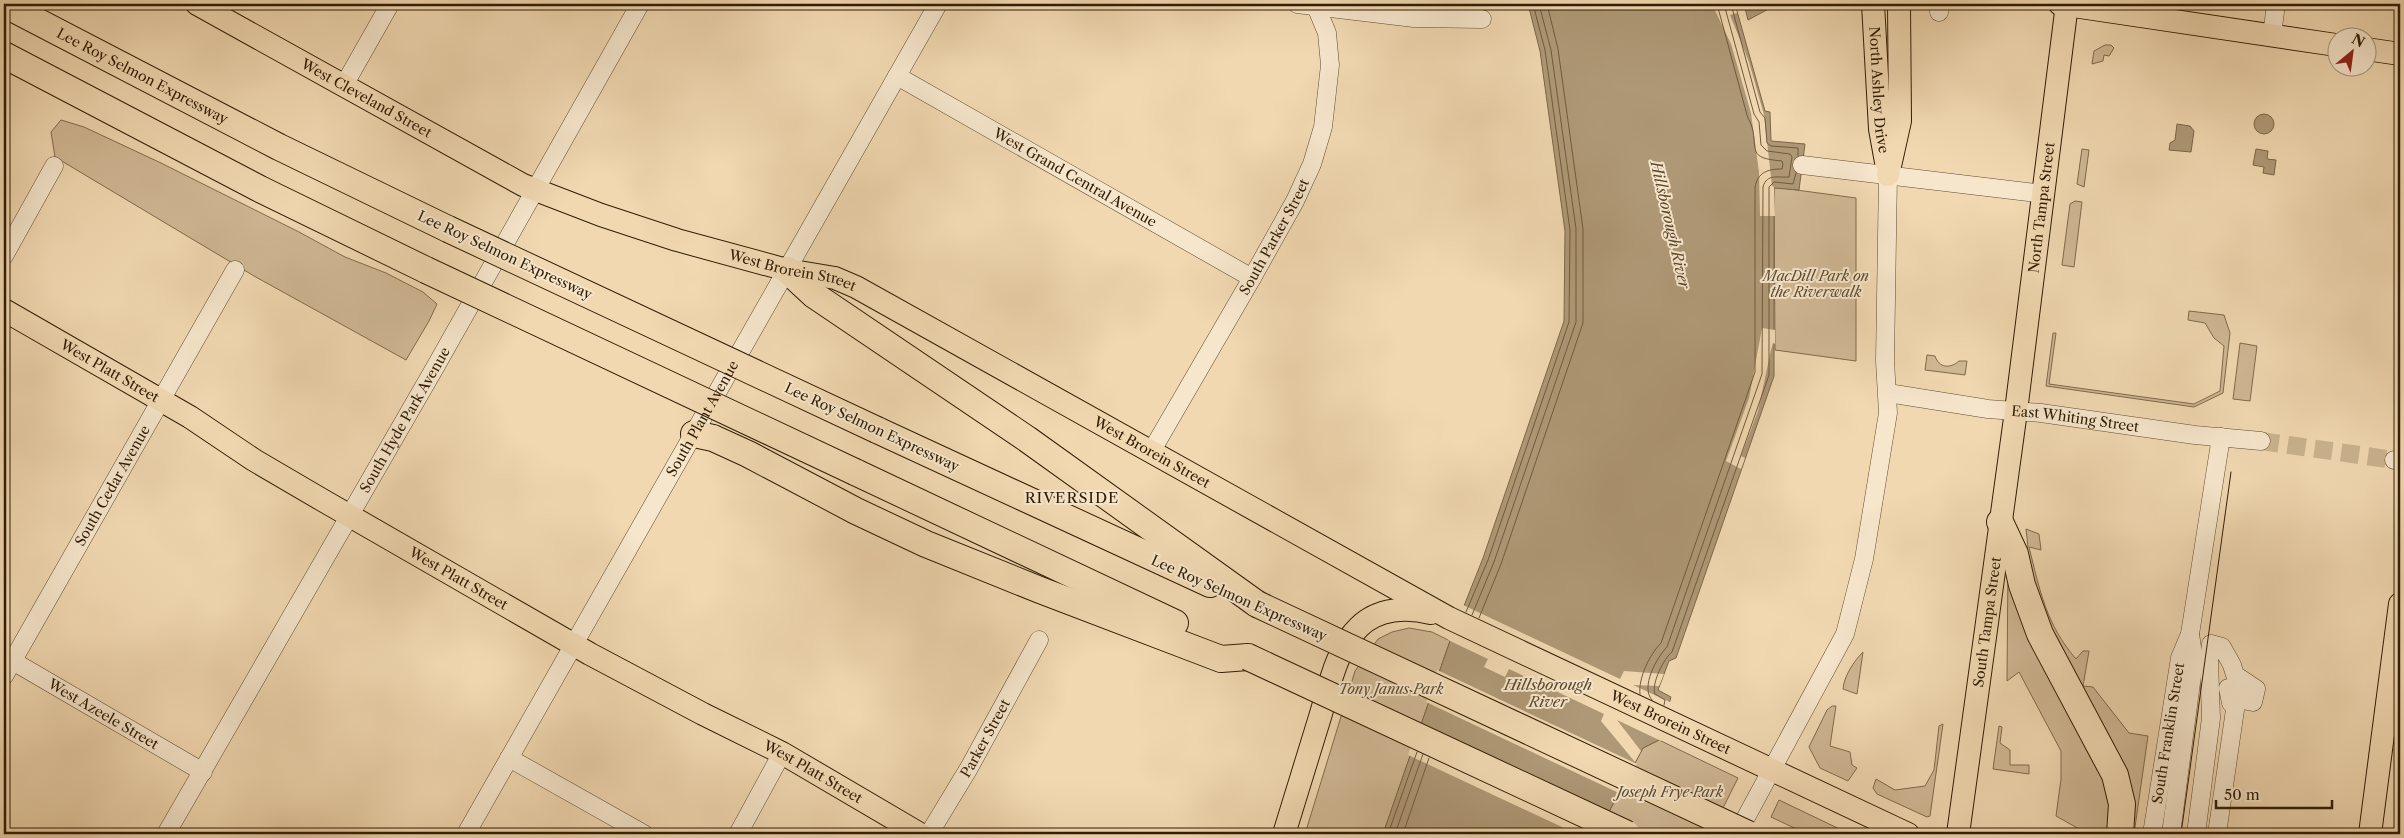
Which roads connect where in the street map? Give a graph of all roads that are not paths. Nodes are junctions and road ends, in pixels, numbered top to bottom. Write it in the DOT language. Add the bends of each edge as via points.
graph roads {
  1 [pos="4,4"];
  2 [pos="198,4"];
  3 [pos="390,4"];
  4 [pos="640,4"];
  5 [pos="938,4"];
  6 [pos="1297,4"];
  7 [pos="1874,4"];
  8 [pos="1899,4"];
  9 [pos="2065,4"];
  10 [pos="2276,4"];
  11 [pos="1316,5"];
  12 [pos="1482,19"];
  13 [pos="2272,35"];
  14 [pos="2326,43"];
  15 [pos="2376,50"];
  16 [pos="2400,54"];
  17 [pos="4,55"];
  18 [pos="897,76"];
  19 [pos="343,86"];
  20 [pos="1802,165"];
  21 [pos="54,166"];
  22 [pos="1888,175"];
  23 [pos="536,191"];
  24 [pos="2044,194"];
  25 [pos="4,256"];
  26 [pos="236,270"];
  27 [pos="787,270"];
  28 [pos="1252,278"];
  29 [pos="4,310"];
  30 [pos="1888,393"];
  31 [pos="162,401"];
  32 [pos="2016,411"];
  33 [pos="694,434"];
  34 [pos="2221,437"];
  35 [pos="2261,441"];
  36 [pos="1151,452"];
  37 [pos="350,515"];
  38 [pos="2000,522"];
  39 [pos="1257,604"];
  40 [pos="2400,604"];
  41 [pos="1449,618"];
  42 [pos="2190,634"];
  43 [pos="1038,640"];
  44 [pos="573,644"];
  45 [pos="1248,657"];
  46 [pos="7,665"];
  47 [pos="782,753"];
  48 [pos="510,758"];
  49 [pos="1761,766"];
  50 [pos="203,772"];
  51 [pos="2121,826"];
  52 [pos="166,834"];
  53 [pos="466,834"];
  54 [pos="644,834"];
  55 [pos="738,834"];
  56 [pos="920,834"];
  57 [pos="929,834"];
  58 [pos="1284,834"];
  59 [pos="1627,834"];
  60 [pos="1737,834"];
  61 [pos="1748,834"];
  62 [pos="1908,834"];
  63 [pos="1958,834"];
  64 [pos="2152,834"];
  65 [pos="2171,834"];
  66 [pos="2196,834"];
  67 [pos="2217,834"];
  68 [pos="2370,834"];
  1 -- 39 [label="highway, Lee Roy Selmon Expressway, bridge" via="280,147 448,229 1149,557"];
  2 -- 19 [label="main road, West Cleveland Street"];
  3 -- 19 [label="street"];
  4 -- 23 [label="street, South Hyde Park Avenue"];
  5 -- 18 [label="street, South Plant Avenue"];
  6 -- 11 [label="street"];
  7 -- 22 [label="main road, North Ashley Drive" via="1880,129"];
  8 -- 22 [label="main road" via="1900,121"];
  9 -- 13 [label="main road"];
  9 -- 24 [label="main road, North Tampa Street"];
  10 -- 13 [label="street"];
  11 -- 12 [label="street" via="1414,18"];
  11 -- 28 [label="street, South Parker Street" via="1327,33 1330,52 1323,127 1301,188"];
  13 -- 14 [label="main road"];
  15 -- 16 [label="main road"];
  17 -- 45 [label="highway, bridge" via="260,189 426,270"];
  18 -- 27 [label="street, South Plant Avenue"];
  18 -- 28 [label="street, West Grand Central Avenue"];
  19 -- 23 [label="main road, West Cleveland Street"];
  20 -- 22 [label="street"];
  21 -- 25 [label="street"];
  22 -- 24 [label="street"];
  22 -- 30 [label="street" via="1885,361"];
  23 -- 27 [label="main road, West Brorein Street" via="647,231"];
  23 -- 37 [label="street, South Hyde Park Avenue"];
  24 -- 32 [label="main road, North Tampa Street"];
  26 -- 31 [label="street, South Cedar Avenue"];
  27 -- 33 [label="street, South Plant Avenue"];
  27 -- 36 [label="main road, West Brorein Street" via="835,278 862,290"];
  27 -- 39 [label="highway" via="814,295 1027,439"];
  28 -- 36 [label="street, South Parker Street"];
  29 -- 31 [label="main road, West Platt Street"];
  30 -- 32 [label="street, East Whiting Street"];
  30 -- 49 [label="street" via="1888,413 1870,526 1848,626"];
  31 -- 37 [label="main road, West Platt Street" via="254,460"];
  31 -- 46 [label="street, South Cedar Avenue"];
  32 -- 34 [label="street, East Whiting Street"];
  32 -- 38 [label="main road, South Tampa Street"];
  33 -- 44 [label="street, South Plant Avenue"];
  33 -- 45 [label="highway" via="713,438 748,454 885,525 983,568 1221,659"];
  34 -- 35 [label="street, East Whiting Street"];
  34 -- 42 [label="street, South Franklin Street"];
  36 -- 41 [label="main road, West Brorein Street"];
  37 -- 44 [label="main road, West Platt Street"];
  37 -- 50 [label="street, South Hyde Park Avenue"];
  38 -- 51 [label="highway" via="2016,554 2027,601 2040,634 2115,775 2120,796"];
  38 -- 63 [label="main road, South Tampa Street"];
  39 -- 61 [label="highway, Lee Roy Selmon Expressway, bridge"];
  40 -- 68 [label="main road"];
  41 -- 49 [label="main road, West Brorein Street"];
  41 -- 58 [label="main road" via="1402,609 1368,620 1351,636 1336,665"];
  42 -- 64 [label="street, South Franklin Street" via="2180,658"];
  42 -- 65 [label="street, South Franklin Street" via="2194,660"];
  43 -- 57 [label="street, Parker Street" via="969,768"];
  44 -- 47 [label="main road, West Platt Street"];
  44 -- 48 [label="street, South Plant Avenue"];
  45 -- 59 [label="highway, bridge"];
  46 -- 50 [label="street, West Azeele Street"];
  47 -- 55 [label="street"];
  47 -- 56 [label="main road, West Platt Street"];
  48 -- 53 [label="street, South Plant Avenue"];
  48 -- 54 [label="street"];
  49 -- 60 [label="street"];
  49 -- 62 [label="main road, West Brorein Street"];
  50 -- 52 [label="street, South Hyde Park Avenue"];
  66 -- 67 [label="street" via="2211,718 2211,644 2222,647 2235,675 2256,689 2253,702 2237,699 2238,688 2228,688 2231,703 2236,703"];
}
